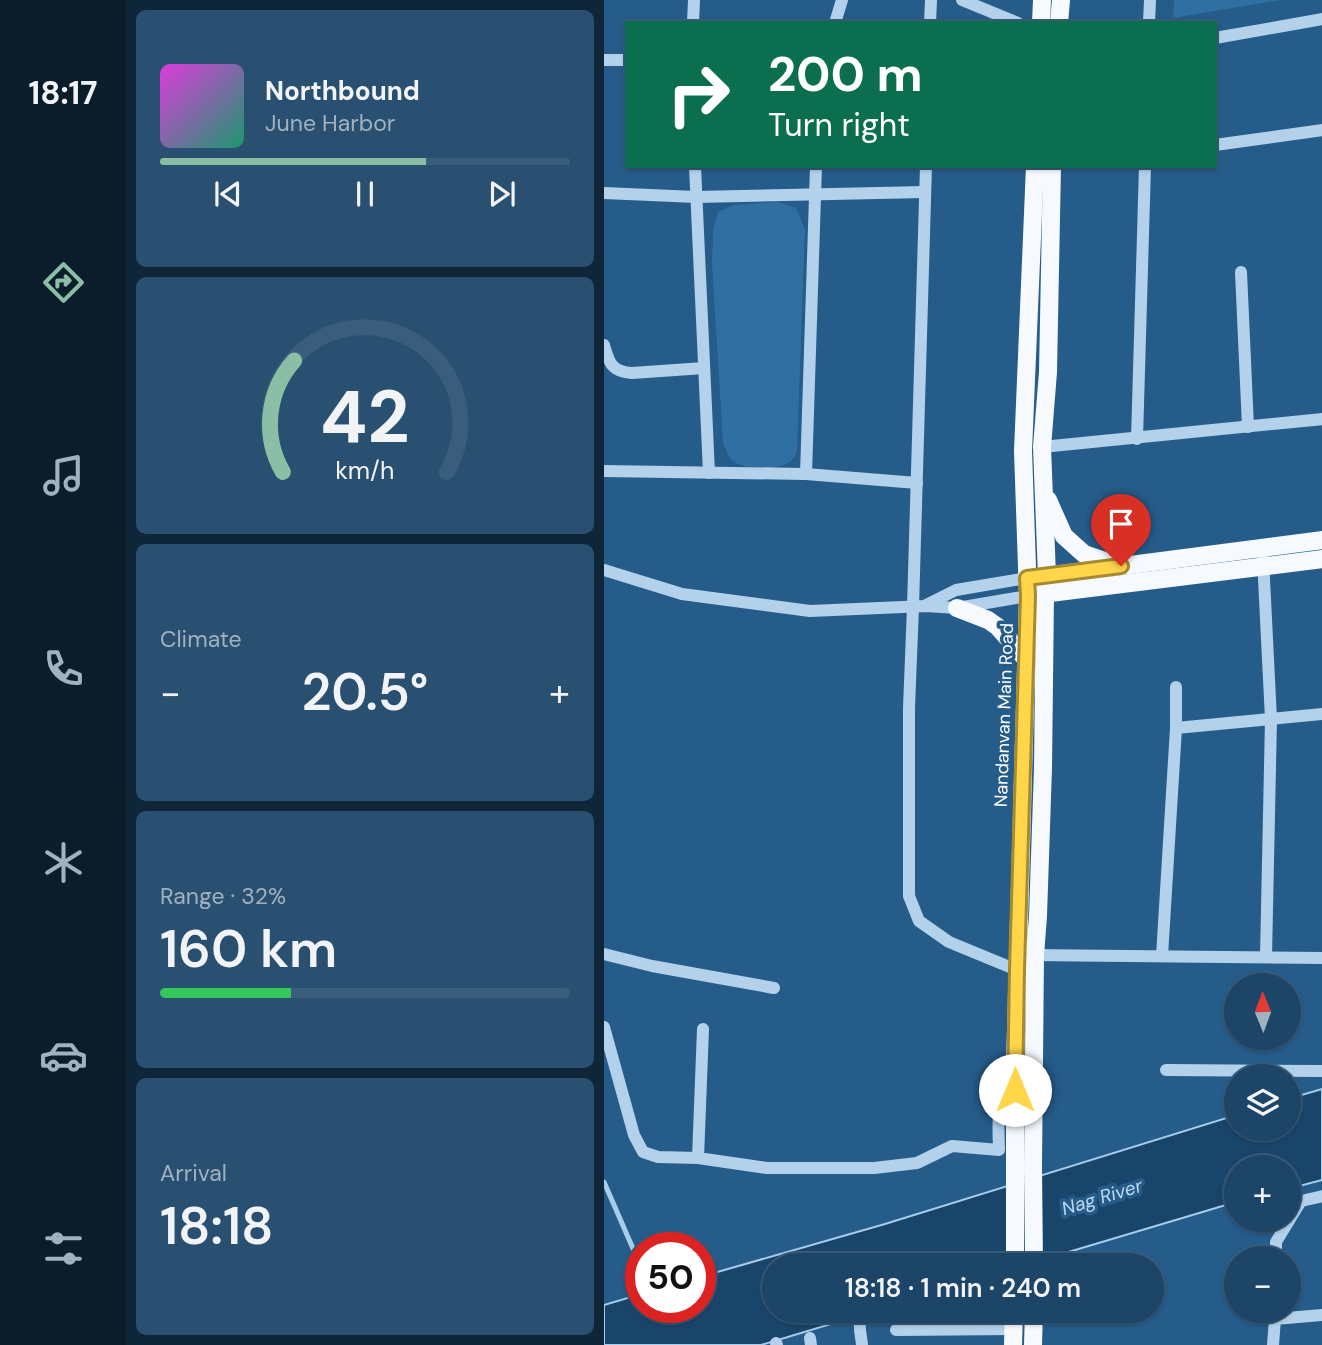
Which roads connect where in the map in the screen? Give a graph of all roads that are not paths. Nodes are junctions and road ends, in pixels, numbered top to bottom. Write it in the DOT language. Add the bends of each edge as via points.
graph roads {
  1 [pos="694,0"];
  2 [pos="842,0"];
  3 [pos="931,0"];
  4 [pos="962,0"];
  5 [pos="1042,0"];
  6 [pos="1061,0"];
  7 [pos="1150,0"];
  8 [pos="1322,19"];
  9 [pos="693,21"];
  10 [pos="836,21"];
  11 [pos="930,21"];
  12 [pos="1013,21"];
  13 [pos="1041,21"];
  14 [pos="1059,21"];
  15 [pos="1149,21"];
  16 [pos="1217,38"];
  17 [pos="625,60"];
  18 [pos="604,61"];
  19 [pos="1322,130"];
  20 [pos="1217,145"];
  21 [pos="695,168"];
  22 [pos="816,168"];
  23 [pos="926,168"];
  24 [pos="1035,168"];
  25 [pos="1052,168"];
  26 [pos="1145,168"];
  27 [pos="925,192"];
  28 [pos="604,193"];
  29 [pos="816,194"];
  30 [pos="696,197"];
  31 [pos="1241,272"];
  32 [pos="604,345"];
  33 [pos="704,368"];
  34 [pos="620,372"];
  35 [pos="604,373"];
  36 [pos="1322,418"];
  37 [pos="1248,427"];
  38 [pos="1137,439"];
  39 [pos="1043,447"];
  40 [pos="604,471"];
  41 [pos="709,472"];
  42 [pos="806,474"];
  43 [pos="917,483"];
  44 [pos="1044,491"];
  45 [pos="1322,540"];
  46 [pos="1262,548"];
  47 [pos="1322,559"];
  48 [pos="1121,566"];
  49 [pos="1264,567"];
  50 [pos="604,570"];
  51 [pos="1047,576"];
  52 [pos="1033,589"];
  53 [pos="919,606"];
  54 [pos="957,608"];
  55 [pos="1026,659"];
  56 [pos="1176,687"];
  57 [pos="1322,714"];
  58 [pos="1271,719"];
  59 [pos="1176,728"];
  60 [pos="604,954"];
  61 [pos="1162,956"];
  62 [pos="1266,957"];
  63 [pos="1322,958"];
  64 [pos="1023,960"];
  65 [pos="774,988"];
  66 [pos="604,1027"];
  67 [pos="703,1029"];
  68 [pos="1015,1065"];
  69 [pos="1166,1070"];
  70 [pos="1322,1071"];
  71 [pos="698,1158"];
  72 [pos="1322,1196"];
  73 [pos="1276,1246"];
  74 [pos="1015,1253"];
  75 [pos="1034,1253"];
  76 [pos="1301,1315"];
  77 [pos="1322,1315"];
  78 [pos="860,1323"];
  79 [pos="1034,1323"];
  80 [pos="1274,1323"];
  81 [pos="896,1330"];
  82 [pos="1013,1337"];
  83 [pos="862,1345"];
  84 [pos="1033,1345"];
  85 [pos="1273,1345"];
  1 -- 9 [label="street"];
  2 -- 10 [label="street"];
  3 -- 11 [label="street"];
  4 -- 12 [label="street"];
  5 -- 13 [label="main road"];
  6 -- 14 [label="main road"];
  7 -- 15 [label="street"];
  8 -- 16 [label="street"];
  17 -- 18 [label="street"];
  19 -- 20 [label="street"];
  21 -- 30 [label="street"];
  22 -- 29 [label="street"];
  23 -- 27 [label="street"];
  24 -- 52 [label="main road, Nandanvan Main Road" via="1023,451"];
  25 -- 39 [label="main road"];
  26 -- 38 [label="street"];
  27 -- 29 [label="street"];
  27 -- 43 [label="street"];
  28 -- 30 [label="street"];
  29 -- 30 [label="street"];
  29 -- 42 [label="street"];
  30 -- 33 [label="street"];
  31 -- 37 [label="street"];
  32 -- 34 [label="street" via="609,362"];
  33 -- 34 [label="street"];
  33 -- 41 [label="street"];
  34 -- 35 [label="street"];
  36 -- 37 [label="street"];
  37 -- 38 [label="street"];
  38 -- 39 [label="street"];
  39 -- 44 [label="main road"];
  40 -- 41 [label="street"];
  41 -- 42 [label="street"];
  42 -- 43 [label="street"];
  43 -- 53 [label="street"];
  44 -- 48 [label="main road" via="1064,536 1084,554"];
  44 -- 51 [label="main road"];
  45 -- 46 [label="main road"];
  46 -- 48 [label="main road"];
  46 -- 49 [label="street"];
  47 -- 49 [label="main road"];
  48 -- 51 [label="main road"];
  49 -- 52 [label="main road"];
  49 -- 58 [label="street"];
  50 -- 53 [label="street" via="682,594 810,611"];
  51 -- 52 [label="main road"];
  52 -- 53 [label="street" via="956,590"];
  52 -- 54 [label="street"];
  52 -- 55 [label="main road, Nandanvan Main Road"];
  52 -- 64 [label="main road" via="1042,808 1038,916"];
  53 -- 54 [label="street"];
  53 -- 64 [label="street" via="908,708 909,896 919,921 949,942"];
  54 -- 55 [label="main road" via="998,627"];
  55 -- 64 [label="main road, Nandanvan Main Road"];
  56 -- 59 [label="street"];
  57 -- 58 [label="street"];
  58 -- 59 [label="street"];
  58 -- 62 [label="street"];
  59 -- 61 [label="street"];
  60 -- 65 [label="street"];
  61 -- 62 [label="street"];
  61 -- 64 [label="street"];
  62 -- 63 [label="street"];
  64 -- 68 [label="main road, Nandanvan Main Road"];
  64 -- 75 [label="main road"];
  66 -- 71 [label="street" via="634,1135 643,1152"];
  67 -- 71 [label="street"];
  68 -- 71 [label="street" via="998,1104 1000,1150 952,1146 917,1163 874,1168 767,1168"];
  68 -- 74 [label="main road, Nandanvan Main Road"];
  69 -- 70 [label="street"];
  72 -- 73 [label="street" via="1302,1201"];
  76 -- 77 [label="street"];
  78 -- 83 [label="street"];
  79 -- 84 [label="main road"];
  80 -- 85 [label="street"];
  81 -- 82 [label="street"];
}
